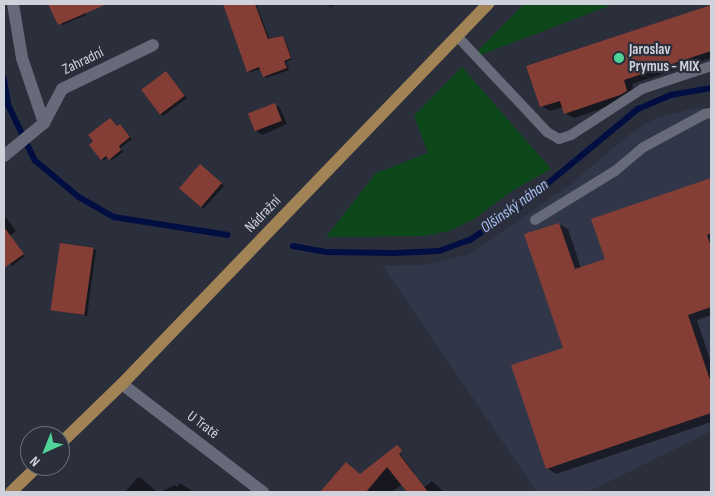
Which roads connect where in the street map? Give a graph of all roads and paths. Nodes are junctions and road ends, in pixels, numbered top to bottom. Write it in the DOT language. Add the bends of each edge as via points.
graph roads {
  1 [pos="13,4"];
  2 [pos="488,4"];
  3 [pos="457,36"];
  4 [pos="153,45"];
  5 [pos="711,66"];
  6 [pos="711,113"];
  7 [pos="44,123"];
  8 [pos="4,156"];
  9 [pos="535,220"];
  10 [pos="122,384"];
  11 [pos="70,434"];
  12 [pos="27,476"];
  13 [pos="10,492"];
  14 [pos="263,492"];
  1 -- 7 [label="street" via="22,58"];
  2 -- 3 [label="main road, Nádražní"];
  3 -- 5 [label="lane" via="547,132 559,139 571,135 642,89"];
  3 -- 10 [label="main road, Nádražní"];
  4 -- 7 [label="street, Zahradní" via="62,89"];
  6 -- 9 [label="lane" via="642,148 615,171"];
  7 -- 8 [label="street, Zahradní"];
  10 -- 11 [label="main road, Nádražní"];
  10 -- 14 [label="street, U Tratě"];
  12 -- 13 [label="main road"];
}
